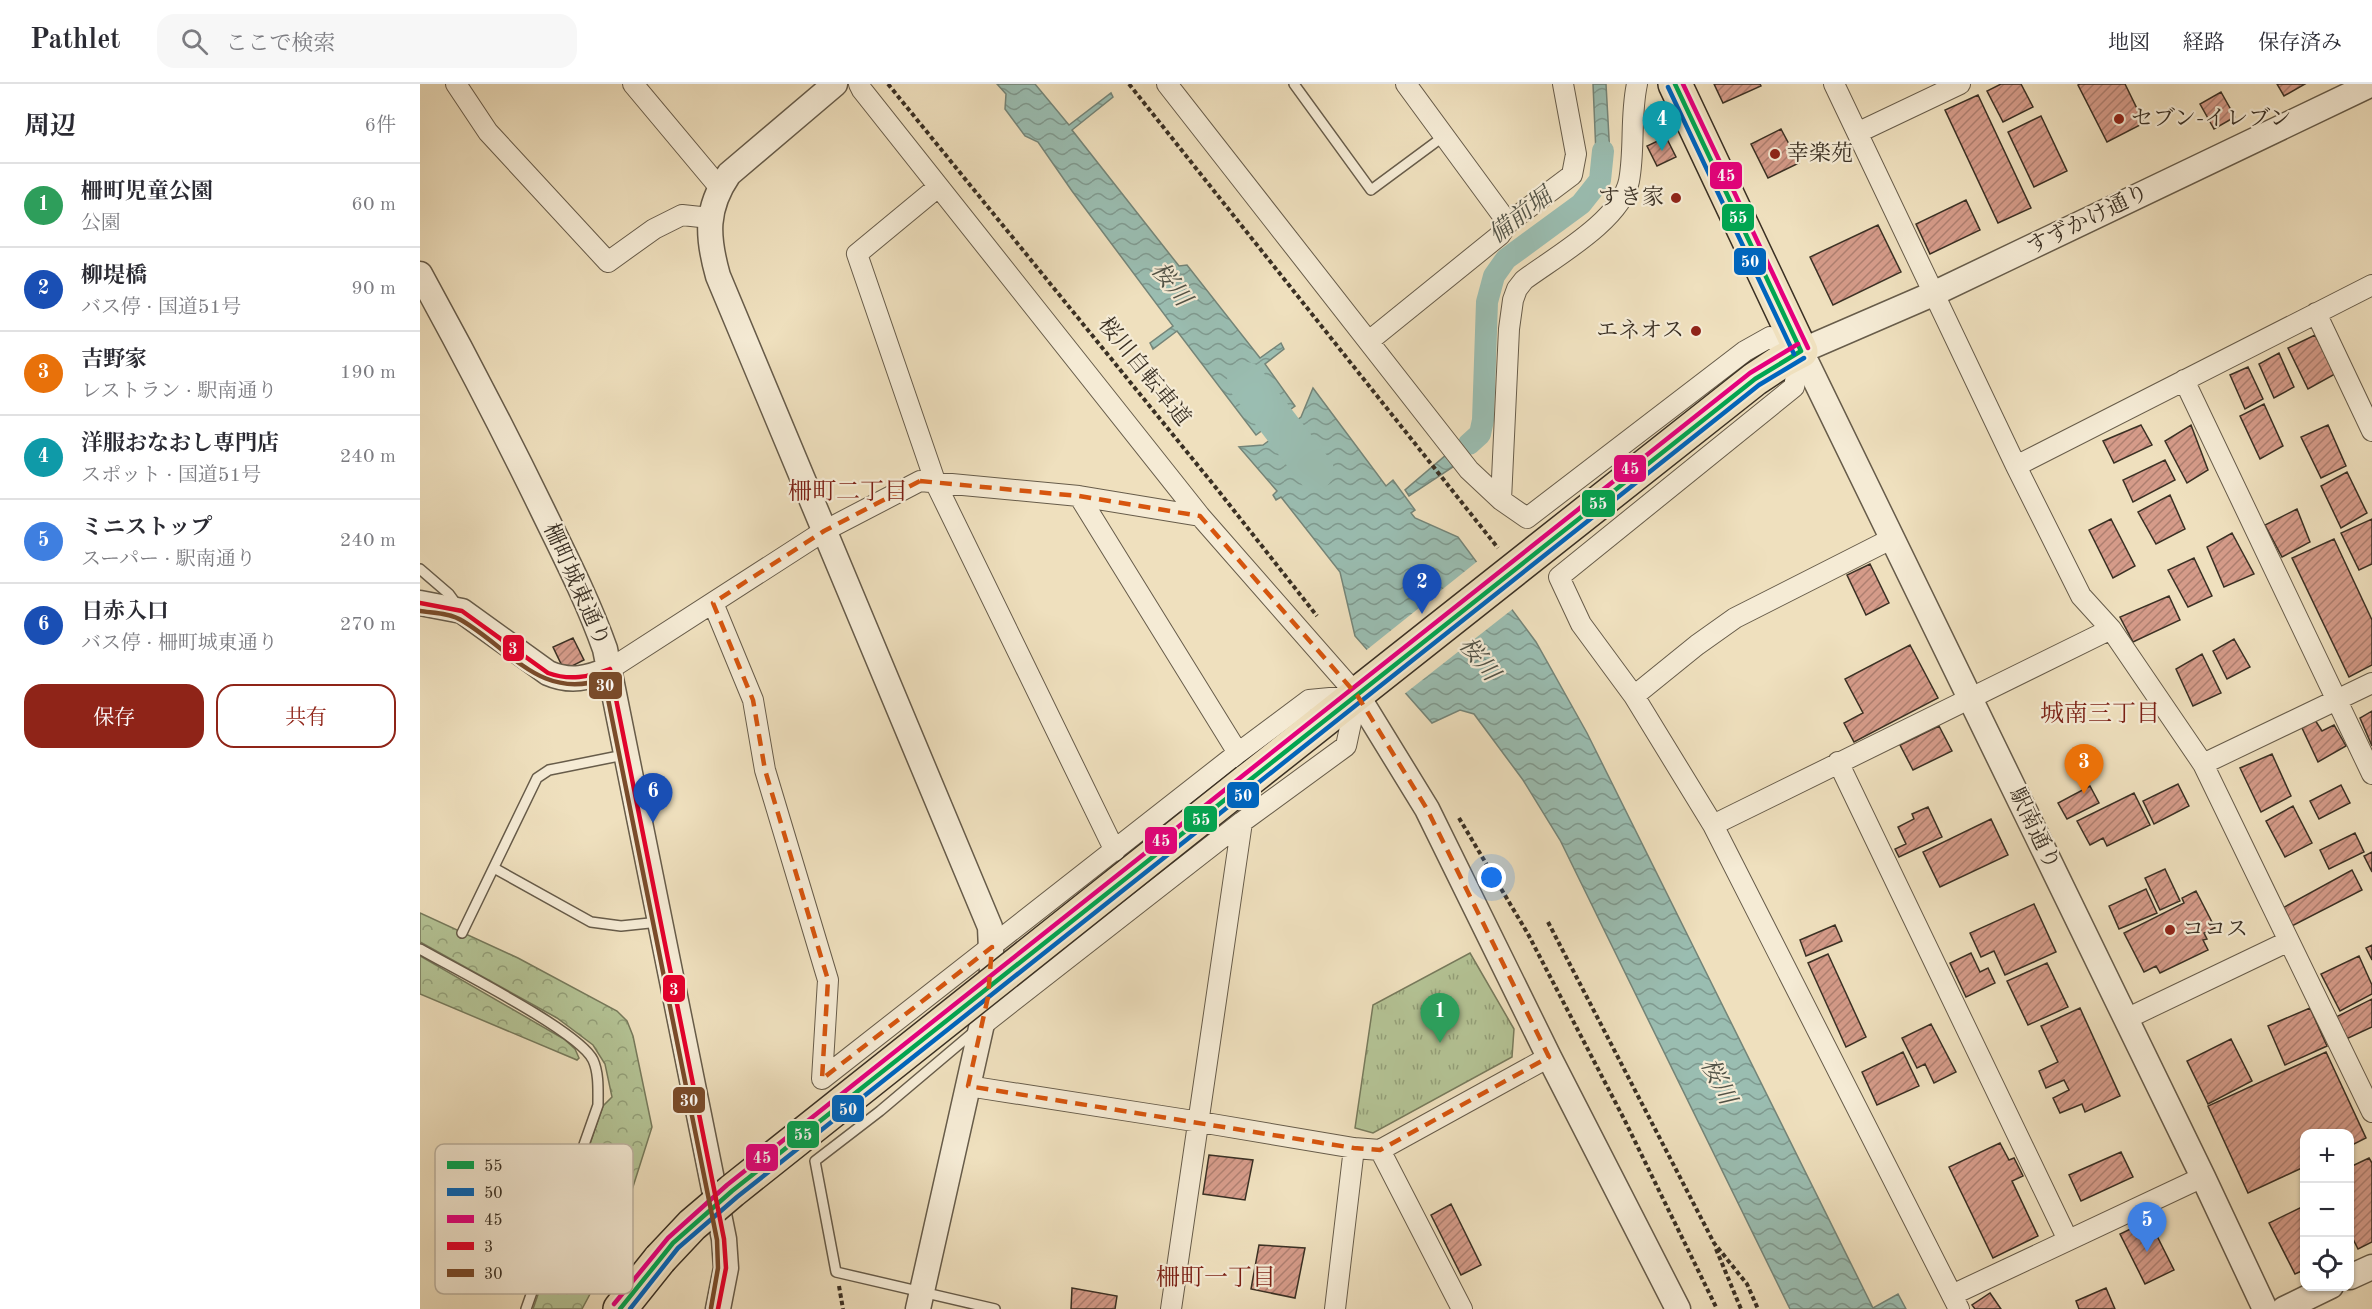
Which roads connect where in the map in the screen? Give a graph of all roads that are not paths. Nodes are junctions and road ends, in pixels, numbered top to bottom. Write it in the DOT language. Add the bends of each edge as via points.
graph roads {
  1 [pos="456,84"];
  2 [pos="633,84"];
  3 [pos="835,84"];
  4 [pos="859,84"];
  5 [pos="1167,84"];
  6 [pos="1294,84"];
  7 [pos="1406,84"];
  8 [pos="1637,84"];
  9 [pos="1675,84"];
  10 [pos="1834,84"];
  11 [pos="1960,84"];
  12 [pos="2372,84"];
  13 [pos="1561,89"];
  14 [pos="1859,132"];
  15 [pos="1444,136"];
  16 [pos="938,187"];
  17 [pos="720,188"];
  18 [pos="710,218"];
  19 [pos="1508,223"];
  20 [pos="420,274"];
  21 [pos="2372,285"];
  22 [pos="1935,293"];
  23 [pos="2316,313"];
  24 [pos="1369,341"];
  25 [pos="1801,351"];
  26 [pos="2184,380"];
  27 [pos="2372,431"];
  28 [pos="2016,466"];
  29 [pos="936,484"];
  30 [pos="1079,496"];
  31 [pos="1501,500"];
  32 [pos="1200,516"];
  33 [pos="824,531"];
  34 [pos="1893,538"];
  35 [pos="420,569"];
  36 [pos="420,603"];
  37 [pos="713,603"];
  38 [pos="462,611"];
  39 [pos="2111,629"];
  40 [pos="610,669"];
  41 [pos="2372,683"];
  42 [pos="1368,687"];
  43 [pos="1634,696"];
  44 [pos="1971,699"];
  45 [pos="2337,700"];
  46 [pos="626,754"];
  47 [pos="1838,762"];
  48 [pos="2203,764"];
  49 [pos="1243,767"];
  50 [pos="2372,774"];
  51 [pos="1242,822"];
  52 [pos="1713,825"];
  53 [pos="1115,851"];
  54 [pos="494,868"];
  55 [pos="659,922"];
  56 [pos="462,933"];
  57 [pos="2289,941"];
  58 [pos="992,946"];
  59 [pos="420,949"];
  60 [pos="2126,1019"];
  61 [pos="981,1026"];
  62 [pos="1549,1057"];
  63 [pos="968,1086"];
  64 [pos="2370,1104"];
  65 [pos="1200,1122"];
  66 [pos="584,1144"];
  67 [pos="1354,1148"];
  68 [pos="1380,1150"];
  69 [pos="2203,1177"];
  70 [pos="2068,1240"];
  71 [pos="2372,1267"];
  72 [pos="2354,1276"];
  73 [pos="2322,1291"];
  74 [pos="633,1293"];
  75 [pos="531,1294"];
  76 [pos="632,1294"];
  77 [pos="919,1301"];
  78 [pos="1955,1302"];
  79 [pos="526,1309"];
  80 [pos="620,1309"];
  81 [pos="717,1309"];
  82 [pos="995,1309"];
  83 [pos="1171,1309"];
  84 [pos="1335,1309"];
  85 [pos="1462,1309"];
  86 [pos="1678,1309"];
  87 [pos="2265,1309"];
  88 [pos="2284,1309"];
  1 -- 18 [label="street" via="488,132 608,261 682,215"];
  2 -- 17 [label="street"];
  3 -- 17 [label="street" via="729,174"];
  4 -- 16 [label="street"];
  5 -- 24 [label="street"];
  6 -- 15 [label="lane" via="1371,190"];
  7 -- 15 [label="street"];
  8 -- 31 [label="street" via="1633,149 1624,198 1600,224 1524,280 1513,300"];
  9 -- 25 [label="highway"];
  10 -- 14 [label="street"];
  11 -- 14 [label="street"];
  12 -- 22 [label="street, すずかけ通り"];
  13 -- 19 [label="street" via="1576,154 1572,175"];
  14 -- 22 [label="street"];
  15 -- 19 [label="street"];
  16 -- 29 [label="street" via="857,254"];
  16 -- 32 [label="street"];
  17 -- 18 [label="street"];
  18 -- 33 [label="street" via="710,248 718,276"];
  19 -- 24 [label="street" via="1491,243"];
  20 -- 40 [label="street, 柵町城東通り" via="469,362 564,555 599,631"];
  21 -- 23 [label="street"];
  22 -- 25 [label="street, すずかけ通り"];
  22 -- 28 [label="street"];
  23 -- 26 [label="street"];
  23 -- 27 [label="street"];
  24 -- 31 [label="street" via="1469,470"];
  25 -- 31 [label="street" via="1770,338 1745,351 1527,518"];
  25 -- 34 [label="street, 駅南通り"];
  25 -- 42 [label="highway" via="1755,379"];
  25 -- 43 [label="street" via="1794,387 1559,577 1581,624"];
  26 -- 28 [label="street"];
  26 -- 45 [label="street"];
  28 -- 39 [label="street" via="2081,596"];
  29 -- 30 [label="street"];
  29 -- 33 [label="street" via="920,481"];
  29 -- 53 [label="street"];
  30 -- 32 [label="street"];
  30 -- 49 [label="street"];
  32 -- 42 [label="street"];
  33 -- 37 [label="street"];
  33 -- 58 [label="street" via="990,927"];
  34 -- 43 [label="street" via="1735,618"];
  34 -- 44 [label="street, 駅南通り"];
  35 -- 38 [label="lane"];
  36 -- 38 [label="street"];
  37 -- 40 [label="street"];
  37 -- 58 [label="street" via="753,700 765,770 828,980 822,1079"];
  38 -- 40 [label="street" via="560,678 590,678"];
  39 -- 44 [label="street"];
  39 -- 48 [label="street"];
  40 -- 46 [label="street, 柵町城東通り"];
  41 -- 45 [label="street"];
  42 -- 49 [label="highway"];
  42 -- 51 [label="street" via="1346,746"];
  42 -- 62 [label="street"];
  43 -- 52 [label="street"];
  44 -- 47 [label="street"];
  44 -- 60 [label="street, 駅南通り"];
  45 -- 48 [label="street"];
  45 -- 50 [label="street"];
  46 -- 54 [label="lane" via="549,770 537,778"];
  46 -- 55 [label="street, 柵町城東通り"];
  47 -- 52 [label="street"];
  47 -- 70 [label="street"];
  48 -- 57 [label="street"];
  49 -- 53 [label="street"];
  49 -- 74 [label="highway, bridge" via="692,1225"];
  51 -- 61 [label="street"];
  51 -- 65 [label="street"];
  52 -- 78 [label="street"];
  53 -- 58 [label="street"];
  54 -- 55 [label="lane" via="591,922 621,926"];
  54 -- 56 [label="lane"];
  55 -- 81 [label="street, 柵町城東通り" via="724,1239 726,1268"];
  57 -- 60 [label="street"];
  57 -- 64 [label="street"];
  58 -- 61 [label="street" via="992,973"];
  59 -- 66 [label="lane" via="528,1009 574,1040 592,1059 598,1081 598,1105"];
  60 -- 69 [label="street, 駅南通り"];
  61 -- 63 [label="street"];
  61 -- 77 [label="lane" via="815,1161 836,1272"];
  62 -- 68 [label="street"];
  62 -- 86 [label="street"];
  63 -- 65 [label="street"];
  63 -- 77 [label="street"];
  65 -- 67 [label="street"];
  65 -- 83 [label="street"];
  67 -- 68 [label="street"];
  67 -- 84 [label="street"];
  68 -- 85 [label="street"];
  69 -- 70 [label="street"];
  69 -- 87 [label="street, 駅南通り"];
  70 -- 78 [label="street"];
  71 -- 72 [label="street"];
  73 -- 88 [label="street"];
  75 -- 79 [label="lane"];
  76 -- 80 [label="highway, bridge"];
  77 -- 82 [label="lane"];
}
